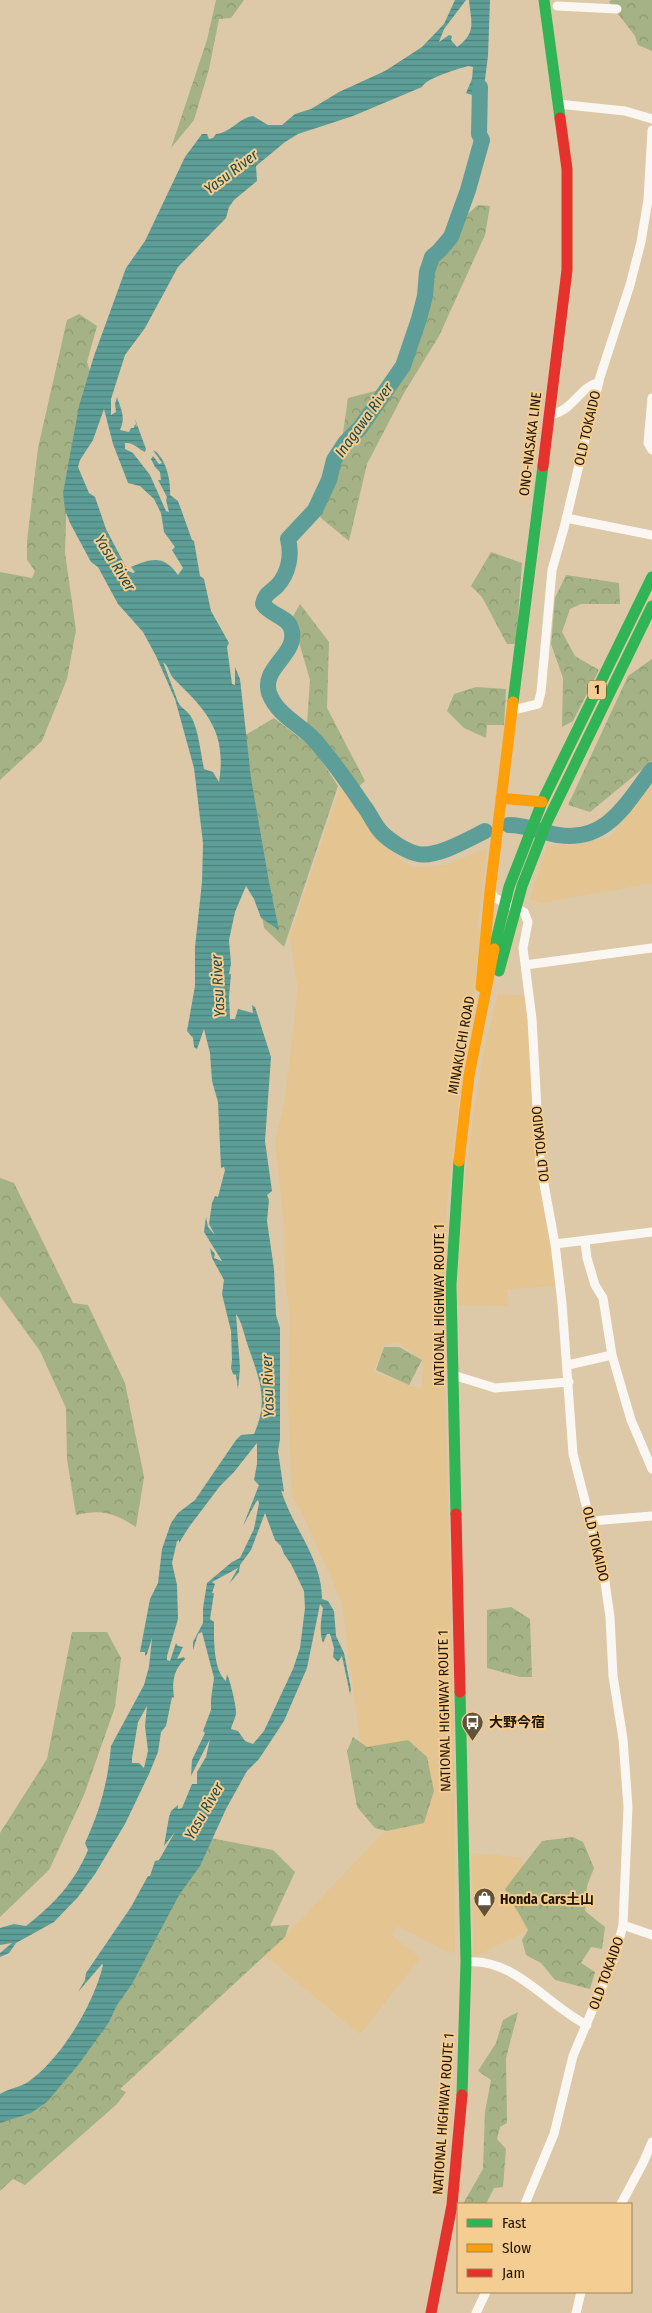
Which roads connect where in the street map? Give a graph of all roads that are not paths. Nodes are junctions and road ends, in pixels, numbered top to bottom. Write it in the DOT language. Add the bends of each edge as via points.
graph roads {
  1 [pos="551,4"];
  2 [pos="617,9"];
  3 [pos="558,104"];
  4 [pos="652,119"];
  5 [pos="652,130"];
  6 [pos="598,382"];
  7 [pos="652,401"];
  8 [pos="549,415"];
  9 [pos="652,450"];
  10 [pos="566,518"];
  11 [pos="652,535"];
  12 [pos="652,577"];
  13 [pos="652,606"];
  14 [pos="513,710"];
  15 [pos="501,798"];
  16 [pos="542,802"];
  17 [pos="490,891"];
  18 [pos="504,902"];
  19 [pos="519,912"];
  20 [pos="500,927"];
  21 [pos="652,948"];
  22 [pos="504,957"];
  23 [pos="525,965"];
  24 [pos="479,1021"];
  25 [pos="466,1106"];
  26 [pos="652,1232"];
  27 [pos="585,1241"];
  28 [pos="555,1244"];
  29 [pos="612,1355"];
  30 [pos="568,1365"];
  31 [pos="453,1375"];
  32 [pos="569,1382"];
  33 [pos="652,1469"];
  34 [pos="652,1516"];
  35 [pos="592,1521"];
  36 [pos="623,1925"];
  37 [pos="652,1935"];
  38 [pos="466,1962"];
  39 [pos="587,2026"];
  40 [pos="652,2142"];
  41 [pos="525,2203"];
  42 [pos="622,2203"];
  43 [pos="486,2293"];
  44 [pos="581,2293"];
  45 [pos="432,2313"];
  46 [pos="476,2313"];
  47 [pos="576,2313"];
  1 -- 2 [label="street"];
  1 -- 3 [label="main road, ONO-NASAKA LINE"];
  3 -- 4 [label="street" via="625,111"];
  3 -- 8 [label="main road, ONO-NASAKA LINE" via="567,169 567,270"];
  5 -- 6 [label="street, OLD TOKAIDO" via="648,200 641,242"];
  6 -- 8 [label="street" via="590,385 569,407"];
  6 -- 10 [label="street, OLD TOKAIDO"];
  7 -- 9 [label="street" via="648,442"];
  8 -- 14 [label="main road, ONO-NASAKA LINE"];
  10 -- 11 [label="street"];
  10 -- 14 [label="street, OLD TOKAIDO" via="552,570 538,704"];
  12 -- 16 [label="main road, MINAKUCHI ROAD / 1"];
  13 -- 19 [label="main road, MINAKUCHI ROAD / 1" via="547,822 522,886"];
  14 -- 15 [label="main road, ONO-NASAKA LINE"];
  15 -- 16 [label="main road"];
  15 -- 17 [label="main road, ONO-NASAKA LINE"];
  16 -- 18 [label="main road, MINAKUCHI ROAD / 1"];
  17 -- 18 [label="street"];
  17 -- 20 [label="main road"];
  17 -- 24 [label="main road, ONO-NASAKA LINE"];
  18 -- 19 [label="street"];
  18 -- 20 [label="main road, MINAKUCHI ROAD / 1"];
  19 -- 20 [label="street"];
  19 -- 22 [label="main road, MINAKUCHI ROAD / 1"];
  19 -- 23 [label="street, OLD TOKAIDO" via="528,922 523,948"];
  20 -- 22 [label="main road"];
  20 -- 24 [label="main road, MINAKUCHI ROAD / 1"];
  21 -- 23 [label="street"];
  22 -- 25 [label="main road, MINAKUCHI ROAD / 1"];
  23 -- 28 [label="street, OLD TOKAIDO" via="532,1019 540,1162"];
  24 -- 25 [label="main road, MINAKUCHI ROAD / 1"];
  25 -- 31 [label="main road, NATIONAL HIGHWAY ROUTE 1 / 1" via="453,1238"];
  26 -- 27 [label="street"];
  27 -- 28 [label="street"];
  27 -- 29 [label="street" via="595,1285 603,1298"];
  28 -- 30 [label="street, OLD TOKAIDO"];
  29 -- 30 [label="street"];
  29 -- 33 [label="street" via="631,1420"];
  30 -- 32 [label="street, OLD TOKAIDO"];
  31 -- 32 [label="street" via="495,1388"];
  31 -- 38 [label="main road, NATIONAL HIGHWAY ROUTE 1 / 1"];
  32 -- 35 [label="street, OLD TOKAIDO" via="573,1454"];
  34 -- 35 [label="street"];
  35 -- 36 [label="street, OLD TOKAIDO" via="610,1617 613,1676 623,1740 628,1807"];
  36 -- 37 [label="street"];
  36 -- 39 [label="street, OLD TOKAIDO" via="615,1956"];
  38 -- 39 [label="street" via="490,1963"];
  38 -- 45 [label="main road, NATIONAL HIGHWAY ROUTE 1 / 1" via="457,2168"];
  39 -- 41 [label="street, OLD TOKAIDO" via="573,2056 554,2134"];
  40 -- 42 [label="street"];
  43 -- 46 [label="street"];
  44 -- 47 [label="street"];
}
